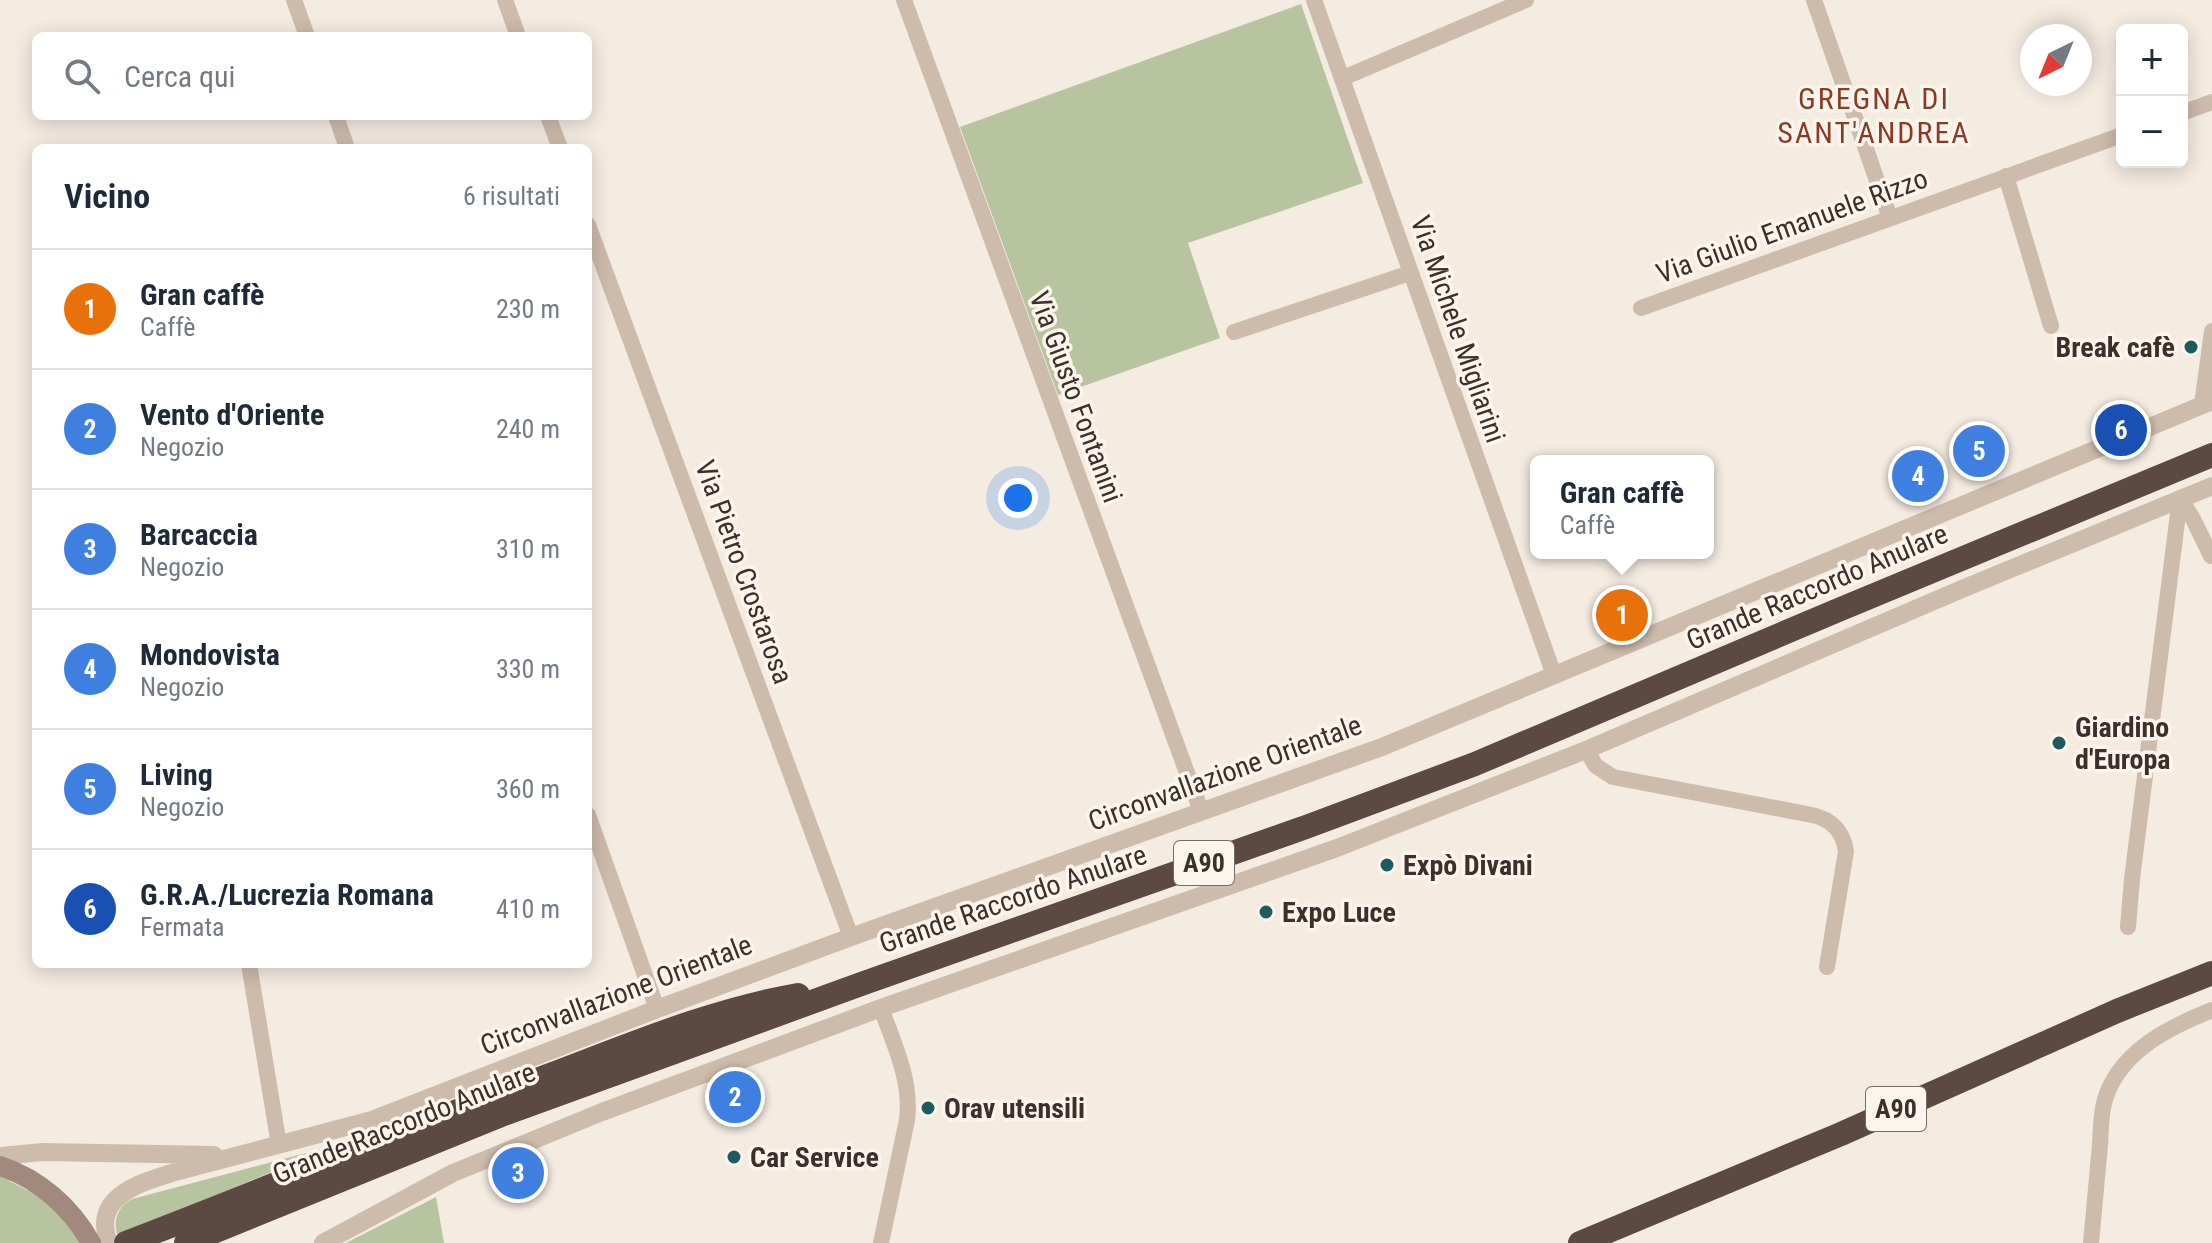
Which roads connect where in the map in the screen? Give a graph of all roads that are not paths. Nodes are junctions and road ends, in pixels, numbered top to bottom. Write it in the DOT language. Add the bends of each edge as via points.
graph roads {
  1 [pos="294,0"];
  2 [pos="505,0"];
  3 [pos="904,0"];
  4 [pos="1314,0"];
  5 [pos="1526,0"];
  6 [pos="1814,0"];
  7 [pos="306,32"];
  8 [pos="517,32"];
  9 [pos="1343,78"];
  10 [pos="2212,102"];
  11 [pos="2188,111"];
  12 [pos="337,120"];
  13 [pos="550,120"];
  14 [pos="2116,137"];
  15 [pos="346,144"];
  16 [pos="558,144"];
  17 [pos="2006,176"];
  18 [pos="1890,218"];
  19 [pos="592,236"];
  20 [pos="1410,273"];
  21 [pos="1641,308"];
  22 [pos="2051,326"];
  23 [pos="2212,331"];
  24 [pos="1234,332"];
  25 [pos="2207,403"];
  26 [pos="2212,455"];
  27 [pos="2212,486"];
  28 [pos="2180,498"];
  29 [pos="2211,556"];
  30 [pos="1554,675"];
  31 [pos="1586,750"];
  32 [pos="1201,811"];
  33 [pos="592,826"];
  34 [pos="2128,927"];
  35 [pos="851,937"];
  36 [pos="1827,967"];
  37 [pos="250,968"];
  38 [pos="2212,973"];
  39 [pos="864,983"];
  40 [pos="881,1008"];
  41 [pos="657,1009"];
  42 [pos="2212,1010"];
  43 [pos="279,1145"];
  44 [pos="241,1155"];
  45 [pos="0,1156"];
  46 [pos="0,1166"];
  47 [pos="136,1239"];
  48 [pos="91,1243"];
  49 [pos="109,1243"];
  50 [pos="186,1243"];
  51 [pos="323,1243"];
  52 [pos="881,1243"];
  53 [pos="1580,1243"];
  54 [pos="2091,1243"];
  1 -- 7 [label="street"];
  2 -- 8 [label="street"];
  3 -- 32 [label="street, Via Giusto Fontanini"];
  4 -- 9 [label="street, Via Michele Migliarini"];
  5 -- 9 [label="street"];
  6 -- 18 [label="street"];
  9 -- 20 [label="street, Via Michele Migliarini"];
  10 -- 11 [label="street"];
  12 -- 15 [label="street"];
  13 -- 16 [label="street"];
  14 -- 17 [label="street, Via Giulio Emanuele Rizzo"];
  17 -- 18 [label="street, Via Giulio Emanuele Rizzo"];
  17 -- 22 [label="street"];
  18 -- 21 [label="street, Via Giulio Emanuele Rizzo"];
  19 -- 35 [label="street, Via Pietro Crostarosa"];
  20 -- 24 [label="street"];
  20 -- 30 [label="street, Via Michele Migliarini"];
  23 -- 25 [label="street"];
  25 -- 30 [label="street, Circonvallazione Orientale"];
  26 -- 39 [label="highway, Grande Raccordo Anulare / A90" via="1475,764"];
  27 -- 28 [label="street"];
  28 -- 29 [label="street"];
  28 -- 31 [label="street"];
  28 -- 34 [label="street"];
  30 -- 32 [label="street, Circonvallazione Orientale" via="1382,747"];
  31 -- 36 [label="street" via="1596,766 1613,777 1812,815 1840,831 1846,851"];
  31 -- 40 [label="street" via="1337,848"];
  32 -- 35 [label="street, Circonvallazione Orientale"];
  33 -- 41 [label="street"];
  35 -- 41 [label="street, Circonvallazione Orientale"];
  37 -- 43 [label="street"];
  38 -- 53 [label="highway, A90"];
  39 -- 47 [label="highway" via="701,1018"];
  39 -- 50 [label="highway, Grande Raccordo Anulare / A90" via="504,1114"];
  40 -- 51 [label="street" via="468,1166"];
  40 -- 52 [label="street" via="909,1101"];
  41 -- 43 [label="street, Circonvallazione Orientale" via="372,1120"];
  42 -- 54 [label="street" via="2154,1039 2110,1087 2102,1114"];
  43 -- 44 [label="street, Circonvallazione Orientale"];
  44 -- 45 [label="street"];
  44 -- 49 [label="street, Circonvallazione Orientale" via="157,1178 121,1195 106,1213"];
  46 -- 48 [label="main road" via="51,1195"];
}
